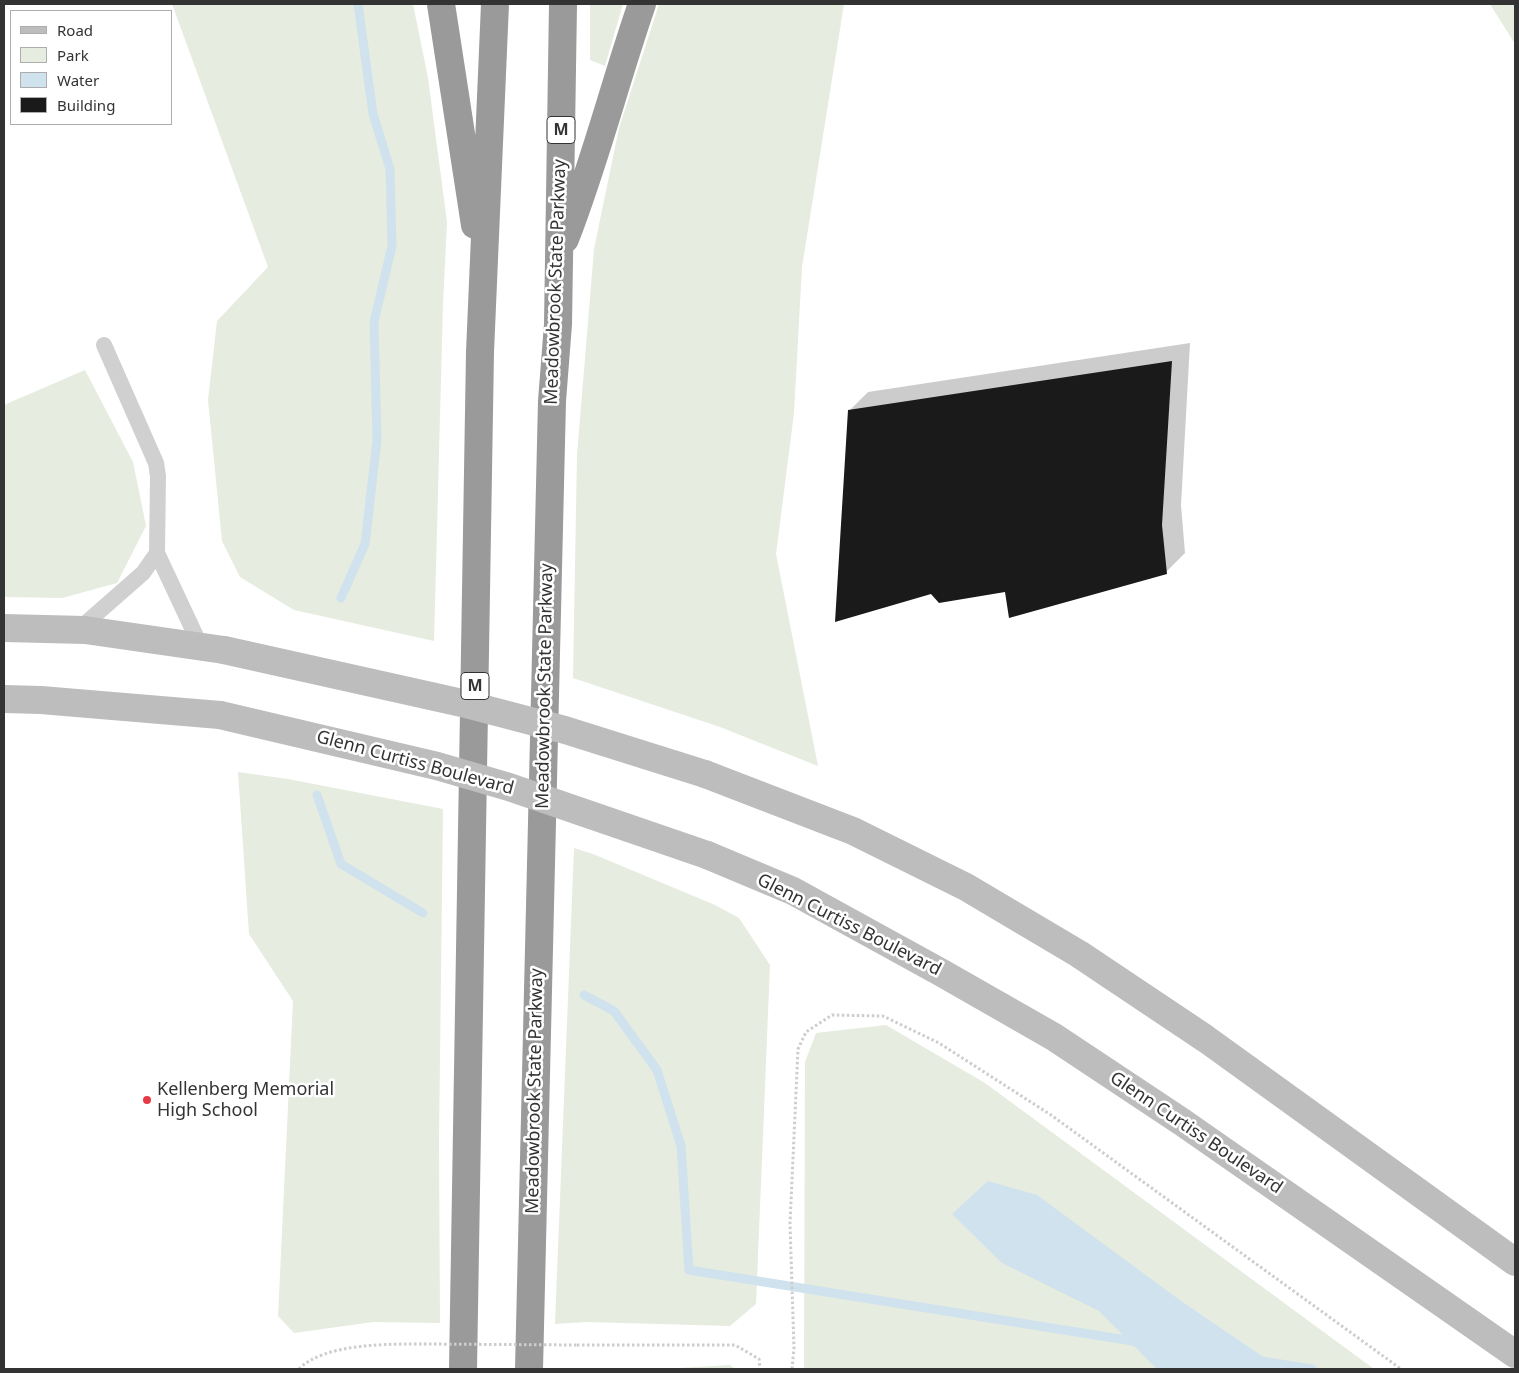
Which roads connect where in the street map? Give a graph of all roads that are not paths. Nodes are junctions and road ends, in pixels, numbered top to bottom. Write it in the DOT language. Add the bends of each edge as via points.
graph roads {
  1 [pos="441,4"];
  2 [pos="495,4"];
  3 [pos="563,4"];
  4 [pos="642,4"];
  5 [pos="559,257"];
  6 [pos="485,260"];
  7 [pos="104,345"];
  8 [pos="157,553"];
  9 [pos="7,630"];
  10 [pos="78,630"];
  11 [pos="212,648"];
  12 [pos="4,699"];
  13 [pos="1515,1262"];
  14 [pos="1515,1354"];
  15 [pos="463,1369"];
  16 [pos="529,1369"];
  1 -- 6 [label="highway" via="476,236"];
  2 -- 6 [label="highway, M"];
  3 -- 5 [label="highway, Meadowbrook State Parkway / M"];
  4 -- 5 [label="highway"];
  5 -- 16 [label="highway, Meadowbrook State Parkway / M" via="552,401"];
  6 -- 15 [label="highway, M" via="480,352"];
  7 -- 8 [label="lane" via="156,463"];
  8 -- 10 [label="lane" via="143,573"];
  8 -- 11 [label="lane"];
  9 -- 10 [label="main road"];
  10 -- 11 [label="main road"];
  11 -- 13 [label="main road, bridge" via="462,703 566,730 704,774 853,831 966,887 1079,954 1206,1039"];
  12 -- 14 [label="main road, Glenn Curtiss Boulevard, bridge" via="220,715 437,766 509,787 707,855 793,891 1054,1037"];
}
